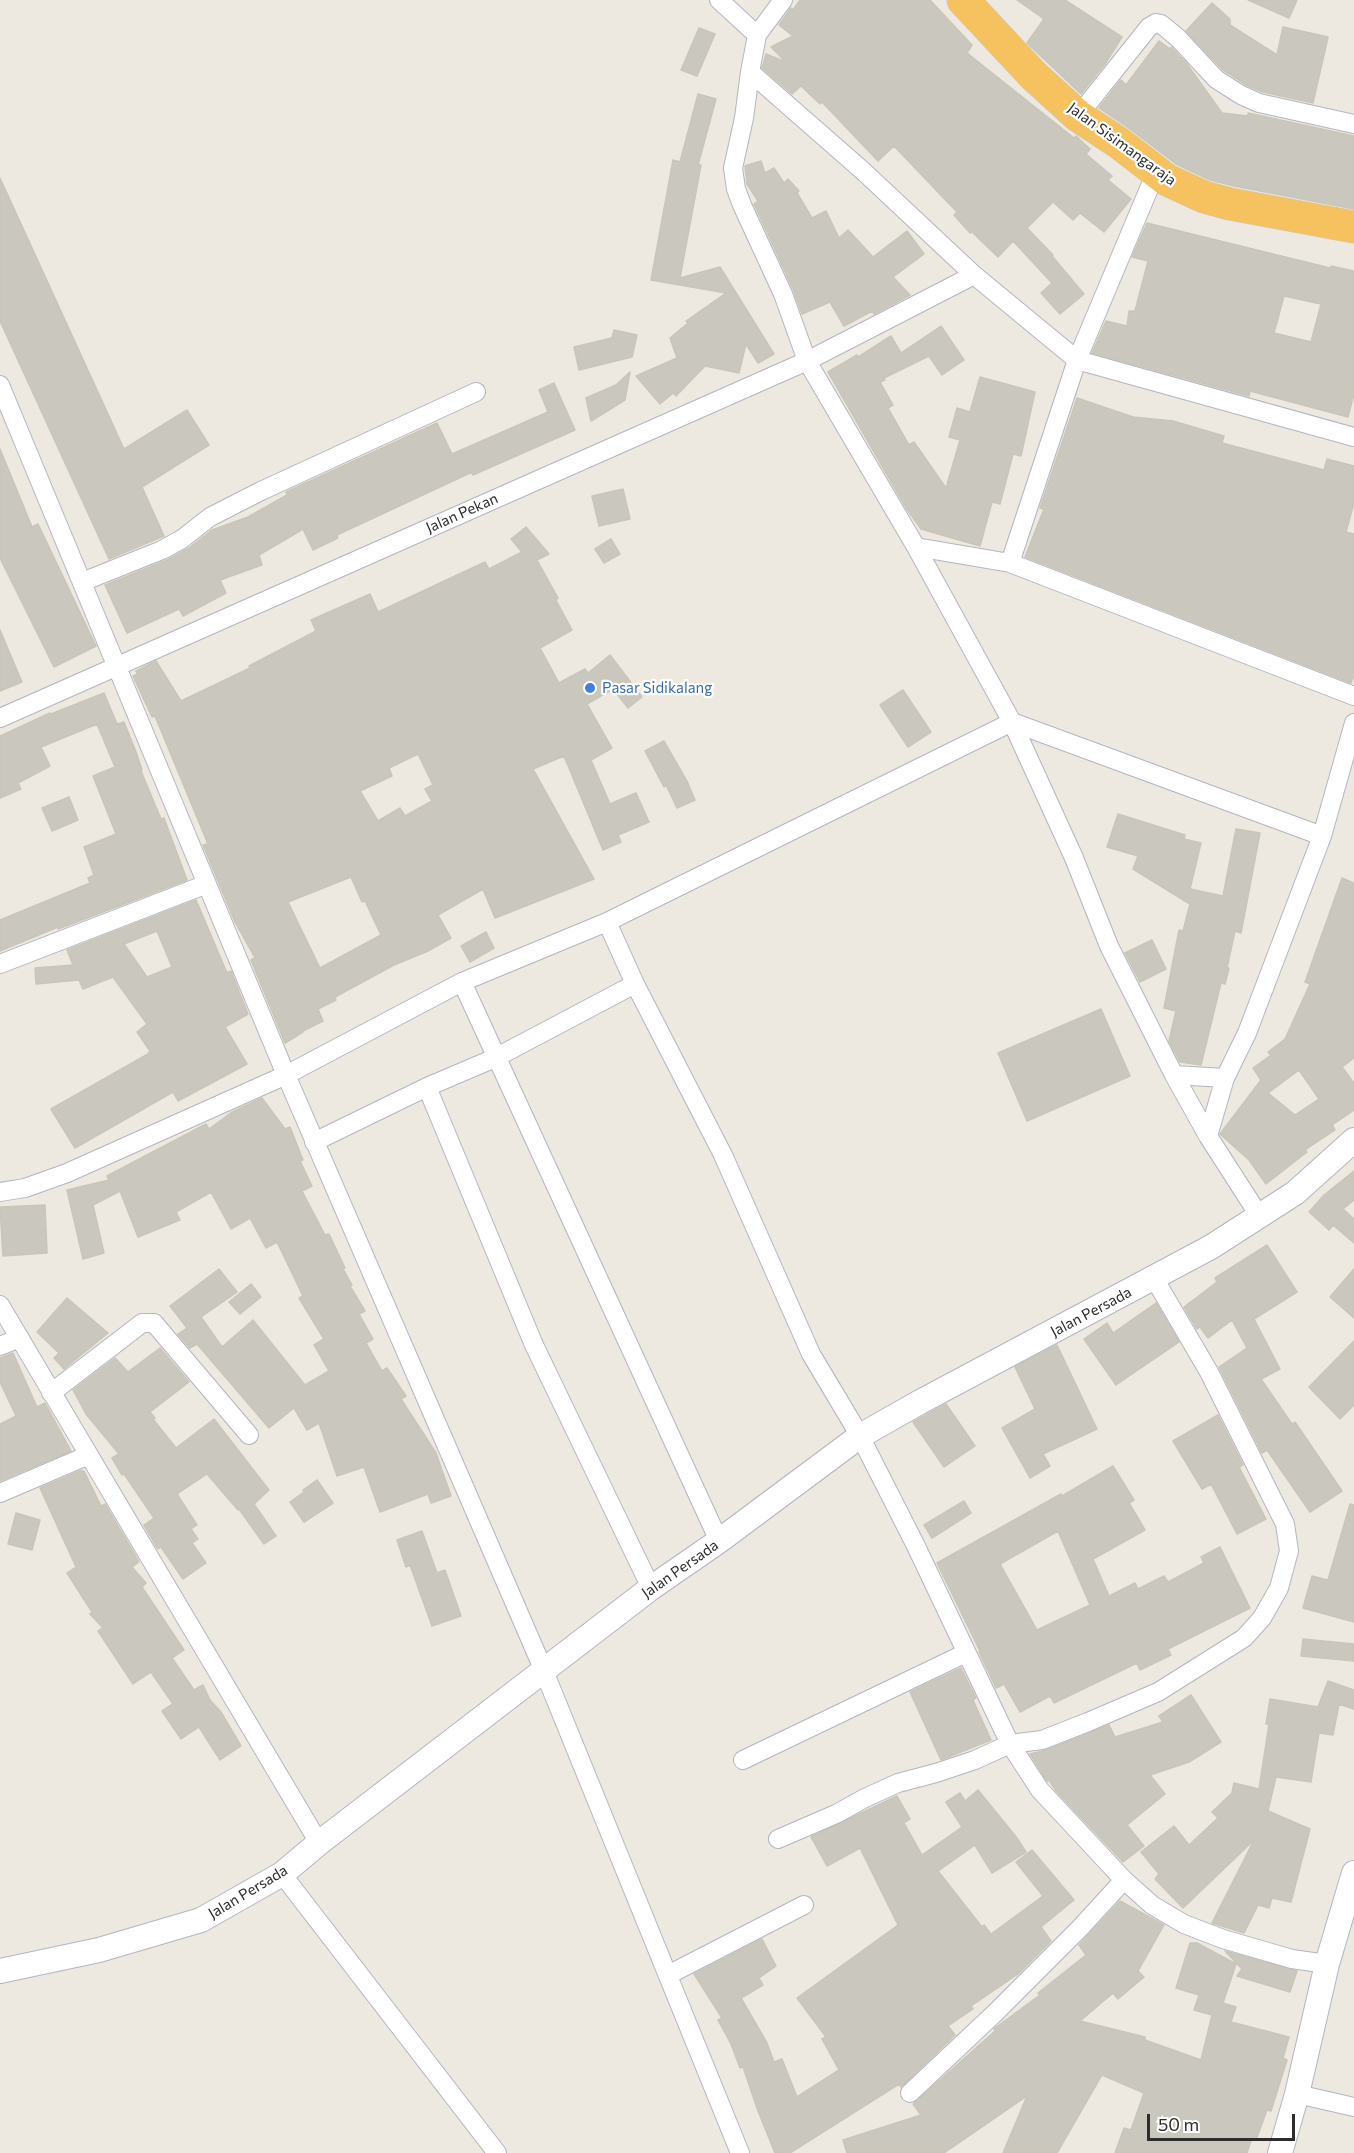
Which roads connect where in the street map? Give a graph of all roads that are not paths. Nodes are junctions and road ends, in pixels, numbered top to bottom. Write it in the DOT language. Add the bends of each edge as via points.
graph roads {
  1 [pos="719,0"];
  2 [pos="783,0"];
  3 [pos="963,0"];
  4 [pos="975,0"];
  5 [pos="758,35"];
  6 [pos="750,72"];
  7 [pos="1081,113"];
  8 [pos="1354,124"];
  9 [pos="1156,172"];
  10 [pos="1354,221"];
  11 [pos="1354,227"];
  12 [pos="974,275"];
  13 [pos="1077,360"];
  14 [pos="807,361"];
  15 [pos="0,385"];
  16 [pos="476,392"];
  17 [pos="1354,437"];
  18 [pos="916,547"];
  19 [pos="1010,563"];
  20 [pos="82,582"];
  21 [pos="117,666"];
  22 [pos="1354,696"];
  23 [pos="0,718"];
  24 [pos="1012,722"];
  25 [pos="1354,723"];
  26 [pos="1322,836"];
  27 [pos="207,884"];
  28 [pos="607,922"];
  29 [pos="0,964"];
  30 [pos="462,982"];
  31 [pos="635,984"];
  32 [pos="495,1058"];
  33 [pos="286,1075"];
  34 [pos="1174,1075"];
  35 [pos="1225,1078"];
  36 [pos="427,1087"];
  37 [pos="1208,1136"];
  38 [pos="1354,1140"];
  39 [pos="314,1142"];
  40 [pos="0,1192"];
  41 [pos="1260,1217"];
  42 [pos="1154,1278"];
  43 [pos="0,1305"];
  44 [pos="20,1338"];
  45 [pos="0,1346"];
  46 [pos="51,1393"];
  47 [pos="249,1434"];
  48 [pos="860,1437"];
  49 [pos="89,1455"];
  50 [pos="0,1493"];
  51 [pos="719,1541"];
  52 [pos="651,1588"];
  53 [pos="966,1653"];
  54 [pos="544,1671"];
  55 [pos="1010,1744"];
  56 [pos="743,1760"];
  57 [pos="778,1839"];
  58 [pos="319,1843"];
  59 [pos="1354,1873"];
  60 [pos="282,1874"];
  61 [pos="1124,1880"];
  62 [pos="804,1905"];
  63 [pos="1327,1964"];
  64 [pos="0,1971"];
  65 [pos="668,1976"];
  66 [pos="910,2093"];
  67 [pos="1298,2094"];
  68 [pos="1354,2107"];
  69 [pos="497,2153"];
  70 [pos="740,2153"];
  71 [pos="1280,2153"];
  1 -- 5 [label="street"];
  2 -- 5 [label="street"];
  3 -- 7 [label="highway, Jalan Sisimangaraja" via="1033,75"];
  4 -- 7 [label="highway, Jalan Sisimangaraja"];
  5 -- 6 [label="street"];
  6 -- 12 [label="street"];
  6 -- 14 [label="street" via="733,168 736,189 783,294"];
  7 -- 8 [label="street" via="1142,35 1156,23 1178,38 1216,79 1241,95 1258,103"];
  7 -- 9 [label="highway, Jalan Sisimangaraja"];
  7 -- 10 [label="highway, Jalan Sisimangaraja" via="1106,125 1168,173 1202,191"];
  9 -- 11 [label="highway, Jalan Sisimangaraja" via="1204,197"];
  9 -- 13 [label="street"];
  12 -- 13 [label="street"];
  12 -- 14 [label="street, Jalan Pekan"];
  13 -- 17 [label="street"];
  13 -- 19 [label="street"];
  14 -- 18 [label="street"];
  14 -- 21 [label="street, Jalan Pekan"];
  15 -- 20 [label="street"];
  16 -- 20 [label="street" via="261,491 210,517 162,550"];
  18 -- 19 [label="street"];
  18 -- 24 [label="street"];
  19 -- 22 [label="street"];
  20 -- 21 [label="street"];
  21 -- 23 [label="street, Jalan Pekan"];
  21 -- 27 [label="street"];
  24 -- 26 [label="street"];
  24 -- 28 [label="street"];
  24 -- 34 [label="street" via="1109,946"];
  25 -- 26 [label="street"];
  26 -- 35 [label="street" via="1247,1032"];
  27 -- 29 [label="street"];
  27 -- 33 [label="street"];
  28 -- 30 [label="street"];
  28 -- 31 [label="street"];
  30 -- 32 [label="street"];
  30 -- 33 [label="street"];
  31 -- 32 [label="street"];
  31 -- 48 [label="street" via="723,1155 811,1354"];
  32 -- 36 [label="street"];
  32 -- 51 [label="street"];
  33 -- 39 [label="street"];
  33 -- 40 [label="street" via="67,1173"];
  34 -- 35 [label="street"];
  34 -- 37 [label="street"];
  35 -- 37 [label="street"];
  36 -- 39 [label="street"];
  36 -- 52 [label="street" via="534,1344"];
  37 -- 41 [label="street"];
  38 -- 41 [label="street, Jalan Persada" via="1295,1193"];
  39 -- 54 [label="street"];
  41 -- 42 [label="street, Jalan Persada"];
  42 -- 48 [label="street, Jalan Persada"];
  42 -- 55 [label="street" via="1209,1372 1286,1524 1289,1551 1279,1588 1262,1618 1244,1638 1158,1692 1042,1740"];
  43 -- 44 [label="street"];
  44 -- 45 [label="street"];
  44 -- 46 [label="street"];
  46 -- 47 [label="street" via="142,1323 154,1323"];
  46 -- 49 [label="street"];
  48 -- 51 [label="street, Jalan Persada"];
  48 -- 53 [label="street"];
  49 -- 50 [label="street"];
  49 -- 58 [label="street"];
  51 -- 52 [label="street, Jalan Persada"];
  52 -- 54 [label="street, Jalan Persada"];
  53 -- 55 [label="street"];
  53 -- 56 [label="street"];
  54 -- 58 [label="street, Jalan Persada"];
  54 -- 65 [label="street"];
  55 -- 57 [label="street" via="975,1760 898,1783"];
  55 -- 61 [label="street" via="1040,1790"];
  58 -- 60 [label="street, Jalan Persada"];
  59 -- 63 [label="street"];
  60 -- 64 [label="street, Jalan Persada" via="201,1920 99,1950"];
  60 -- 69 [label="street"];
  61 -- 63 [label="street" via="1152,1905 1184,1924 1257,1950"];
  61 -- 66 [label="street" via="995,2013"];
  62 -- 65 [label="street"];
  63 -- 67 [label="street"];
  65 -- 70 [label="street"];
  67 -- 68 [label="street"];
  67 -- 71 [label="street"];
}
